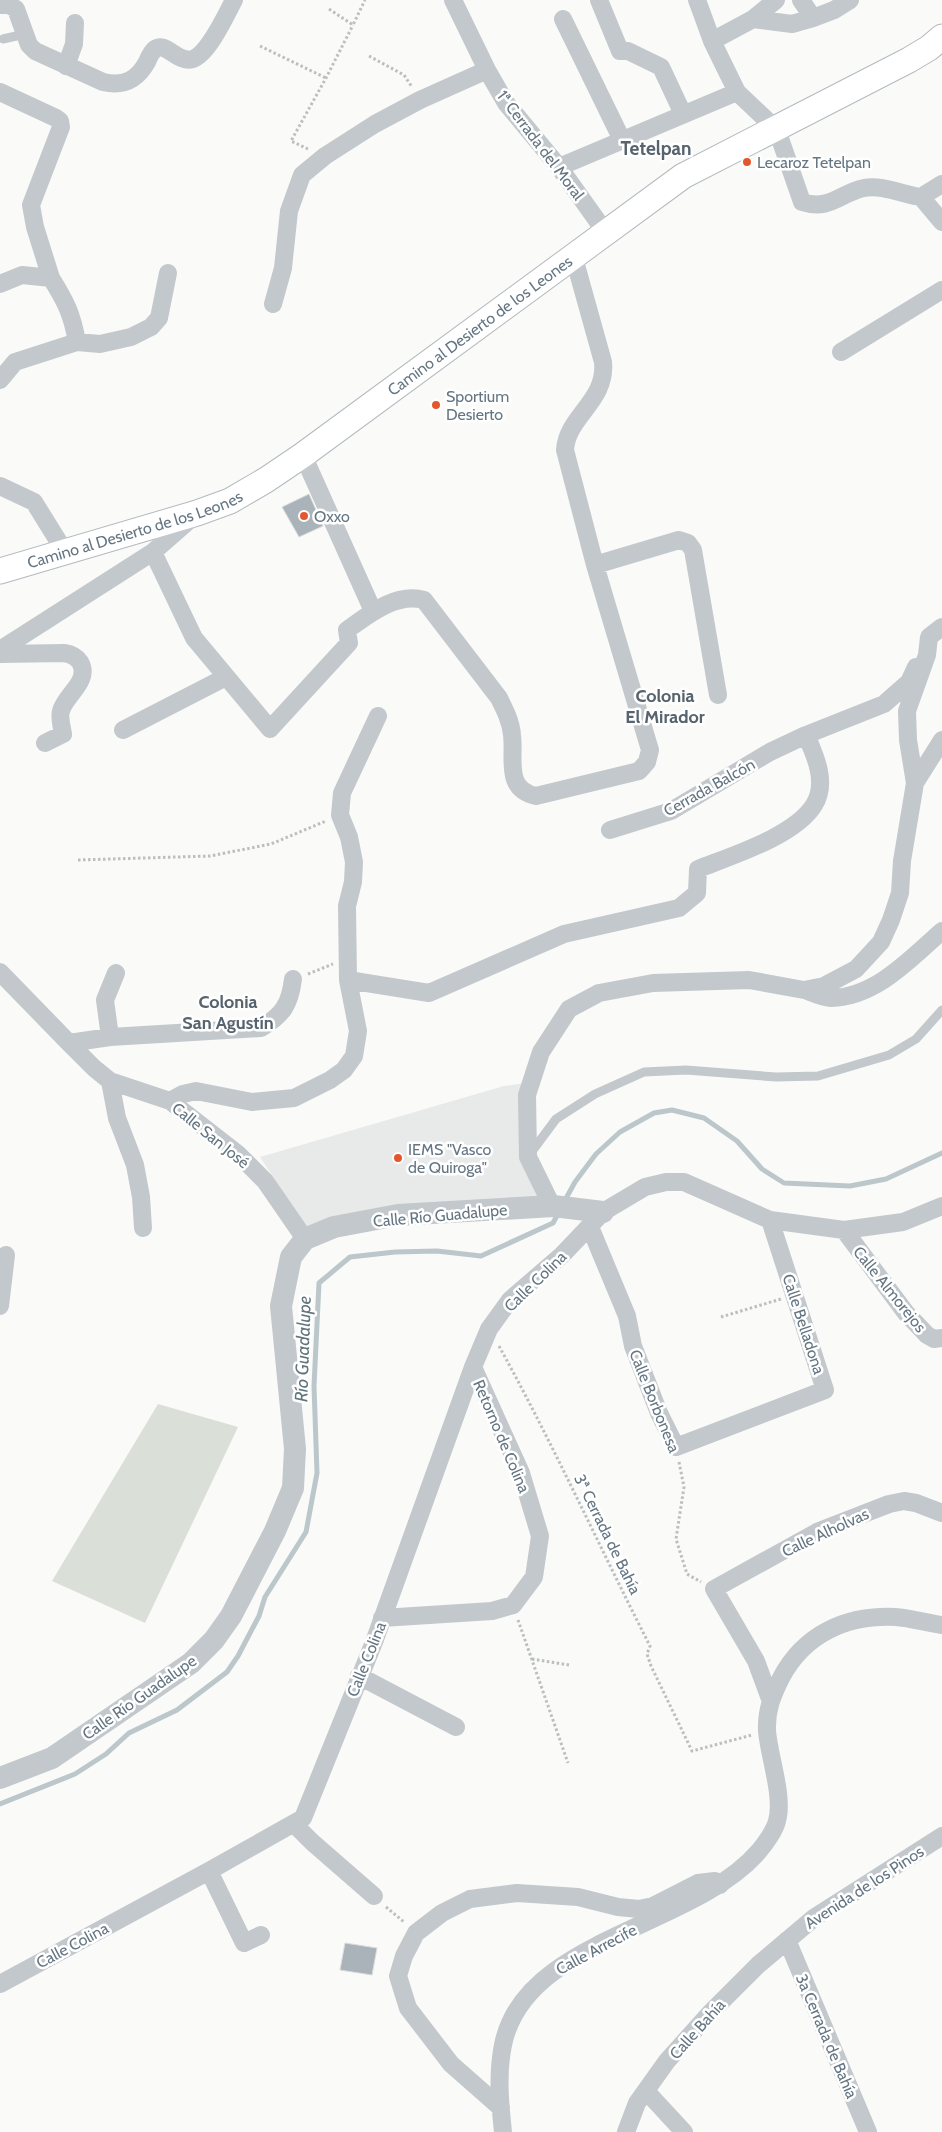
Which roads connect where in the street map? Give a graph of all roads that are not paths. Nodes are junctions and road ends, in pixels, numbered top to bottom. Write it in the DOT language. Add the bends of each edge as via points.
graph roads {
  1 [pos="234,0"];
  2 [pos="453,0"];
  3 [pos="599,0"];
  4 [pos="697,0"];
  5 [pos="777,0"];
  6 [pos="801,0"];
  7 [pos="850,0"];
  8 [pos="0,4"];
  9 [pos="813,18"];
  10 [pos="563,19"];
  11 [pos="753,20"];
  12 [pos="75,24"];
  13 [pos="792,24"];
  14 [pos="26,34"];
  15 [pos="942,37"];
  16 [pos="2,39"];
  17 [pos="712,41"];
  18 [pos="66,66"];
  19 [pos="487,70"];
  20 [pos="0,92"];
  21 [pos="737,92"];
  22 [pos="683,114"];
  23 [pos="777,130"];
  24 [pos="622,140"];
  25 [pos="558,167"];
  26 [pos="942,184"];
  27 [pos="921,197"];
  28 [pos="942,222"];
  29 [pos="606,233"];
  30 [pos="574,258"];
  31 [pos="168,273"];
  32 [pos="51,278"];
  33 [pos="0,284"];
  34 [pos="942,290"];
  35 [pos="273,304"];
  36 [pos="77,342"];
  37 [pos="841,352"];
  38 [pos="0,380"];
  39 [pos="304,455"];
  40 [pos="0,486"];
  41 [pos="197,513"];
  42 [pos="65,552"];
  43 [pos="153,552"];
  44 [pos="595,565"];
  45 [pos="0,571"];
  46 [pos="373,611"];
  47 [pos="936,631"];
  48 [pos="0,650"];
  49 [pos="0,654"];
  50 [pos="226,677"];
  51 [pos="718,695"];
  52 [pos="378,716"];
  53 [pos="123,730"];
  54 [pos="806,735"];
  55 [pos="942,740"];
  56 [pos="45,743"];
  57 [pos="915,782"];
  58 [pos="610,830"];
  59 [pos="942,932"];
  60 [pos="0,972"];
  61 [pos="116,973"];
  62 [pos="293,979"];
  63 [pos="348,980"];
  64 [pos="804,990"];
  65 [pos="942,1010"];
  66 [pos="110,1037"];
  67 [pos="69,1044"];
  68 [pos="110,1080"];
  69 [pos="170,1101"];
  70 [pos="528,1157"];
  71 [pos="942,1206"];
  72 [pos="559,1207"];
  73 [pos="596,1220"];
  74 [pos="770,1220"];
  75 [pos="143,1228"];
  76 [pos="844,1230"];
  77 [pos="305,1239"];
  78 [pos="6,1255"];
  79 [pos="0,1306"];
  80 [pos="942,1338"];
  81 [pos="473,1367"];
  82 [pos="676,1447"];
  83 [pos="942,1513"];
  84 [pos="382,1618"];
  85 [pos="942,1626"];
  86 [pos="359,1676"];
  87 [pos="770,1699"];
  88 [pos="456,1727"];
  89 [pos="0,1778"];
  90 [pos="294,1824"];
  91 [pos="942,1836"];
  92 [pos="210,1871"];
  93 [pos="720,1885"];
  94 [pos="374,1896"];
  95 [pos="262,1935"];
  96 [pos="787,1940"];
  97 [pos="0,1984"];
  98 [pos="646,2091"];
  99 [pos="501,2108"];
  100 [pos="503,2132"];
  101 [pos="626,2132"];
  102 [pos="684,2132"];
  103 [pos="868,2132"];
  1 -- 18 [label="street" via="203,52 192,59 181,59 157,47 134,79 113,85"];
  2 -- 19 [label="street, 1ª Cerrada del Moral"];
  3 -- 22 [label="street" via="620,51 628,51 661,67"];
  4 -- 17 [label="street"];
  5 -- 11 [label="street"];
  5 -- 13 [label="street"];
  6 -- 9 [label="street"];
  7 -- 9 [label="street"];
  8 -- 14 [label="street" via="16,9"];
  9 -- 13 [label="street"];
  10 -- 24 [label="street"];
  11 -- 13 [label="street"];
  11 -- 17 [label="street"];
  12 -- 18 [label="street" via="74,44"];
  14 -- 16 [label="lane"];
  14 -- 18 [label="street" via="35,51"];
  15 -- 23 [label="main road, Camino al Desierto de los Leones" via="908,60"];
  17 -- 21 [label="street"];
  19 -- 25 [label="street, 1ª Cerrada del Moral" via="506,103"];
  19 -- 35 [label="street" via="375,124 302,175 288,211 283,268"];
  20 -- 32 [label="street" via="60,121 61,127 31,205"];
  21 -- 22 [label="street"];
  21 -- 23 [label="street"];
  22 -- 24 [label="street"];
  23 -- 27 [label="street" via="802,202 825,204 864,188"];
  23 -- 29 [label="main road, Camino al Desierto de los Leones" via="683,176"];
  24 -- 25 [label="street"];
  25 -- 29 [label="street, 1ª Cerrada del Moral"];
  26 -- 27 [label="street"];
  27 -- 28 [label="street"];
  29 -- 30 [label="main road, Camino al Desierto de los Leones"];
  30 -- 39 [label="main road, Camino al Desierto de los Leones"];
  30 -- 44 [label="street" via="604,374 601,387 568,435 565,450"];
  31 -- 36 [label="street" via="158,318 151,326 131,337 100,344"];
  32 -- 33 [label="street" via="22,275"];
  32 -- 36 [label="street" via="72,316"];
  34 -- 37 [label="street"];
  36 -- 38 [label="street" via="15,362"];
  39 -- 41 [label="main road, Camino al Desierto de los Leones" via="230,501"];
  39 -- 46 [label="street"];
  40 -- 42 [label="street" via="34,502"];
  41 -- 42 [label="main road, Camino al Desierto de los Leones"];
  41 -- 43 [label="street"];
  42 -- 45 [label="main road, Camino al Desierto de los Leones"];
  43 -- 48 [label="street"];
  43 -- 50 [label="street" via="194,638"];
  44 -- 46 [label="street" via="650,750 647,762 639,771 536,796 527,794 518,786 511,767 512,735 499,698 424,600 408,598"];
  44 -- 51 [label="street" via="680,540 688,543 693,550"];
  46 -- 50 [label="street" via="347,630 349,643 270,729"];
  47 -- 54 [label="street, Cerrada Balcón" via="909,682 884,704"];
  47 -- 57 [label="street" via="907,711"];
  49 -- 56 [label="street" via="64,653 81,664 80,680 60,711 63,734"];
  50 -- 53 [label="street"];
  52 -- 63 [label="street" via="342,793 340,814 354,862 353,882 346,906"];
  54 -- 58 [label="street, Cerrada Balcón" via="770,752 671,811"];
  54 -- 63 [label="street" via="819,771 820,786 815,804 795,824 758,846 698,869 697,893 680,908 564,934 429,994"];
  55 -- 57 [label="street"];
  57 -- 64 [label="street" via="900,893 881,942 856,969 824,986"];
  59 -- 64 [label="street" via="899,968 863,992 830,998"];
  60 -- 67 [label="street, Calle San José"];
  61 -- 66 [label="street" via="105,1000"];
  62 -- 66 [label="street" via="286,1007 261,1028"];
  63 -- 69 [label="street" via="358,1031 354,1056 344,1070 330,1080 294,1098 252,1102 196,1091"];
  64 -- 70 [label="street" via="749,980 653,983 598,993 569,1009 541,1052 527,1095"];
  65 -- 70 [label="lane" via="916,1039 889,1055 818,1076 776,1077 686,1070 644,1072 595,1094 556,1119"];
  66 -- 67 [label="street"];
  67 -- 68 [label="street, Calle San José"];
  68 -- 69 [label="street, Calle San José"];
  68 -- 75 [label="street" via="117,1118 136,1165"];
  69 -- 77 [label="street, Calle San José" via="238,1154 265,1180"];
  70 -- 72 [label="street"];
  71 -- 76 [label="street" via="903,1222"];
  72 -- 73 [label="street, Calle Río Guadalupe"];
  72 -- 77 [label="street, Calle Río Guadalupe" via="398,1215 334,1227"];
  73 -- 74 [label="street" via="645,1187 684,1182"];
  73 -- 81 [label="street, Calle Colina" via="510,1300 490,1329"];
  73 -- 82 [label="street, Calle Borbonesa" via="627,1316 632,1346"];
  74 -- 76 [label="street"];
  74 -- 82 [label="street, Calle Belladona" via="826,1390"];
  76 -- 80 [label="street, Calle Almorejos" via="906,1312 927,1335 934,1339"];
  77 -- 89 [label="street, Calle Río Guadalupe" via="291,1257 281,1306 295,1449 293,1488 275,1531 231,1616 214,1640 191,1663 52,1758"];
  78 -- 79 [label="street"];
  81 -- 84 [label="street, Calle Colina"];
  81 -- 84 [label="street, Retorno de Colina" via="521,1473 540,1536 534,1577 513,1605 492,1611"];
  83 -- 87 [label="street, Calle Alholvas" via="916,1503 889,1504 817,1532 714,1589 756,1660"];
  84 -- 86 [label="street, Calle Colina"];
  85 -- 87 [label="street" via="895,1617 835,1626 798,1652"];
  86 -- 88 [label="street"];
  86 -- 90 [label="street, Calle Colina" via="304,1818"];
  87 -- 93 [label="street, Calle Arrecife" via="767,1731 778,1796 777,1821 760,1850 741,1870"];
  90 -- 92 [label="street, Calle Colina"];
  90 -- 94 [label="street"];
  91 -- 96 [label="street, Avenida de los Pinos" via="815,1917"];
  92 -- 95 [label="street" via="244,1943"];
  92 -- 97 [label="street, Calle Colina"];
  93 -- 99 [label="street, Calle Arrecife" via="573,1958 544,1977 525,1998 503,2044 499,2069"];
  93 -- 99 [label="street" via="714,1881 698,1883 653,1906 639,1909 578,1897 517,1893 470,1899 442,1912 416,1932 398,1976 408,2008 452,2064"];
  96 -- 98 [label="street, Calle Bahía" via="711,2012"];
  96 -- 103 [label="street, 3a Cerrada de Bahía"];
  98 -- 101 [label="street, Calle Bahía" via="637,2103"];
  98 -- 102 [label="street"];
  99 -- 100 [label="street, Calle Arrecife"];
}
